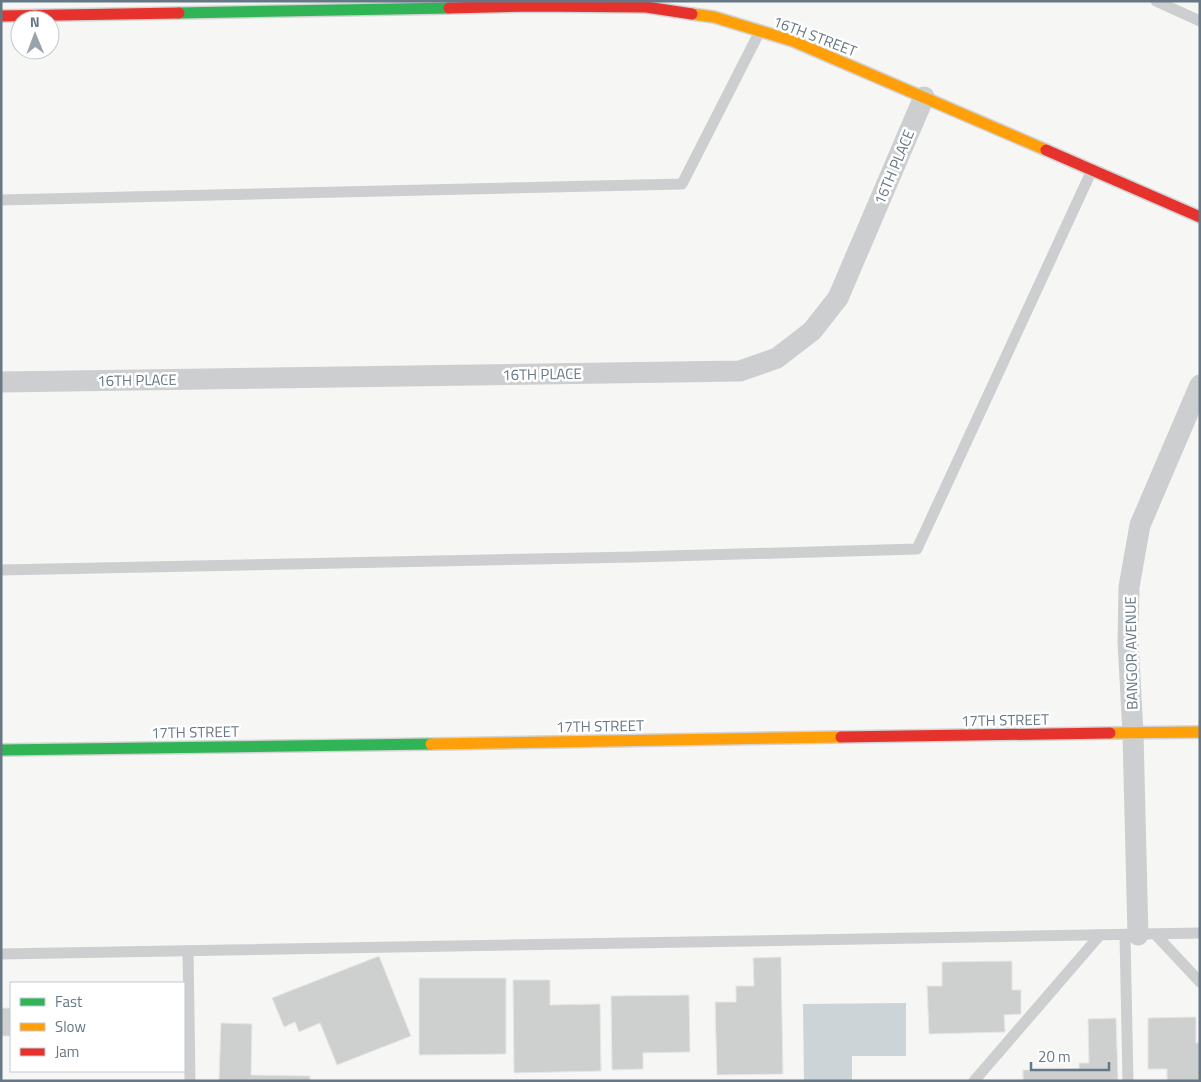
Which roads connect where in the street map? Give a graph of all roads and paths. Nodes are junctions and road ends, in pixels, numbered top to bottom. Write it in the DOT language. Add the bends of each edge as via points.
graph roads {
  1 [pos="1156,1"];
  2 [pos="1,16"];
  3 [pos="1200,20"];
  4 [pos="760,31"];
  5 [pos="924,98"];
  6 [pos="1092,170"];
  7 [pos="1,200"];
  8 [pos="1200,217"];
  9 [pos="1,382"];
  10 [pos="1200,385"];
  11 [pos="1,570"];
  12 [pos="1200,732"];
  13 [pos="1133,733"];
  14 [pos="1,750"];
  15 [pos="1200,933"];
  16 [pos="1139,934"];
  17 [pos="1100,935"];
  18 [pos="188,951"];
  19 [pos="1,954"];
  20 [pos="1200,982"];
  21 [pos="190,1081"];
  22 [pos="974,1081"];
  23 [pos="1128,1081"];
  1 -- 3 [label="lane"];
  2 -- 4 [label="street, 16TH STREET" via="519,6 646,7 714,17"];
  4 -- 5 [label="street, 16TH STREET" via="794,41"];
  4 -- 7 [label="lane" via="682,184"];
  5 -- 6 [label="street, 16TH STREET"];
  5 -- 9 [label="street, 16TH PLACE" via="838,298 812,331 777,358 740,371"];
  6 -- 8 [label="street, 16TH STREET"];
  6 -- 11 [label="lane" via="917,549"];
  10 -- 13 [label="street, BANGOR AVENUE" via="1140,524 1129,587 1128,642"];
  12 -- 13 [label="street, 17TH STREET"];
  13 -- 14 [label="street, 17TH STREET"];
  13 -- 16 [label="street, BANGOR AVENUE"];
  15 -- 16 [label="lane"];
  16 -- 17 [label="lane"];
  16 -- 20 [label="lane"];
  16 -- 23 [label="lane"];
  17 -- 18 [label="lane"];
  17 -- 22 [label="lane"];
  18 -- 19 [label="lane"];
  18 -- 21 [label="lane"];
}
